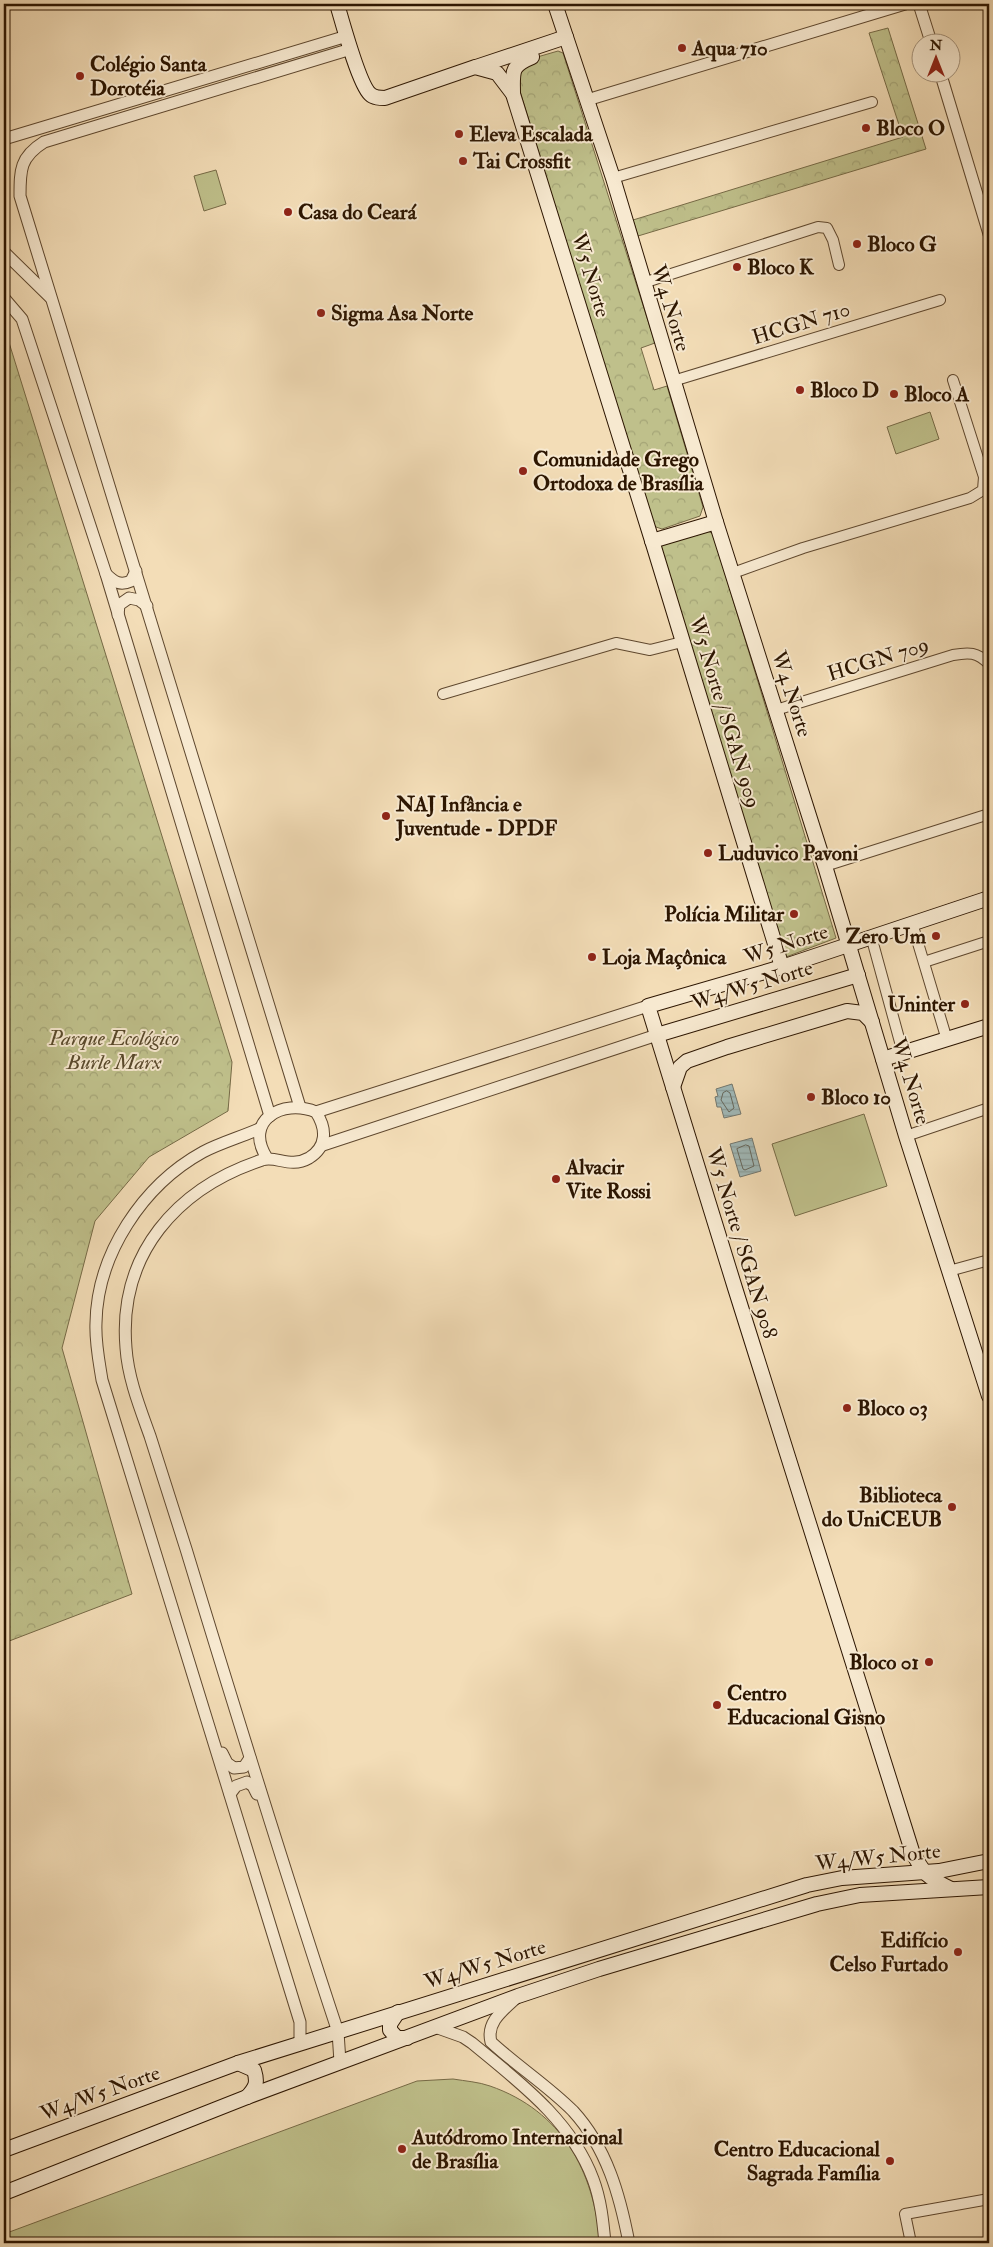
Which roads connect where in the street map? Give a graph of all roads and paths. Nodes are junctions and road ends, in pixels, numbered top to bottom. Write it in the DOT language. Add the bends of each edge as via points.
graph roads {
  1 [pos="338,4"];
  2 [pos="555,4"];
  3 [pos="905,4"];
  4 [pos="919,4"];
  5 [pos="928,32"];
  6 [pos="567,41"];
  7 [pos="349,42"];
  8 [pos="475,67"];
  9 [pos="943,82"];
  10 [pos="513,94"];
  11 [pos="586,100"];
  12 [pos="872,102"];
  13 [pos="4,139"];
  14 [pos="613,178"];
  15 [pos="989,234"];
  16 [pos="4,252"];
  17 [pos="839,265"];
  18 [pos="643,282"];
  19 [pos="4,298"];
  20 [pos="52,299"];
  21 [pos="940,300"];
  22 [pos="953,380"];
  23 [pos="673,381"];
  24 [pos="629,468"];
  25 [pos="716,522"];
  26 [pos="652,541"];
  27 [pos="136,571"];
  28 [pos="733,573"];
  29 [pos="106,574"];
  30 [pos="147,606"];
  31 [pos="118,618"];
  32 [pos="682,642"];
  33 [pos="989,664"];
  34 [pos="443,694"];
  35 [pos="776,710"];
  36 [pos="989,814"];
  37 [pos="825,866"];
  38 [pos="989,898"];
  39 [pos="912,923"];
  40 [pos="871,936"];
  41 [pos="989,941"];
  42 [pos="849,944"];
  43 [pos="924,962"];
  44 [pos="782,967"];
  45 [pos="858,975"];
  46 [pos="648,1006"];
  47 [pos="873,1023"];
  48 [pos="989,1026"];
  49 [pos="657,1035"];
  50 [pos="947,1040"];
  51 [pos="903,1053"];
  52 [pos="883,1059"];
  53 [pos="673,1086"];
  54 [pos="300,1107"];
  55 [pos="989,1108"];
  56 [pos="316,1112"];
  57 [pos="270,1116"];
  58 [pos="259,1129"];
  59 [pos="906,1136"];
  60 [pos="323,1144"];
  61 [pos="267,1158"];
  62 [pos="989,1260"];
  63 [pos="949,1271"];
  64 [pos="986,1376"];
  65 [pos="989,1396"];
  66 [pos="206,1715"];
  67 [pos="250,1758"];
  68 [pos="230,1794"];
  69 [pos="278,1852"];
  70 [pos="989,1861"];
  71 [pos="922,1871"];
  72 [pos="989,1887"];
  73 [pos="951,1889"];
  74 [pos="518,1996"];
  75 [pos="398,2012"];
  76 [pos="436,2027"];
  77 [pos="338,2032"];
  78 [pos="407,2038"];
  79 [pos="300,2044"];
  80 [pos="340,2062"];
  81 [pos="238,2063"];
  82 [pos="247,2097"];
  83 [pos="4,2150"];
  84 [pos="4,2192"];
  85 [pos="989,2199"];
  86 [pos="605,2243"];
  87 [pos="629,2243"];
  88 [pos="911,2243"];
  1 -- 7 [label="main road"];
  2 -- 6 [label="main road, W4 Norte"];
  3 -- 11 [label="street"];
  4 -- 5 [label="street"];
  6 -- 8 [label="main road"];
  6 -- 10 [label="main road, W5 Norte" via="519,62 513,74"];
  6 -- 11 [label="main road, W4 Norte"];
  7 -- 8 [label="main road" via="369,93 380,98"];
  7 -- 13 [label="street"];
  7 -- 20 [label="street" via="44,142 30,152 20,173 20,196"];
  8 -- 10 [label="main road, W5 Norte" via="497,73"];
  9 -- 15 [label="street"];
  10 -- 24 [label="main road, W5 Norte"];
  11 -- 14 [label="main road, W4 Norte"];
  12 -- 14 [label="street"];
  14 -- 18 [label="main road, W4 Norte"];
  16 -- 20 [label="street"];
  17 -- 18 [label="street" via="831,233 827,228 818,228"];
  18 -- 23 [label="main road, W4 Norte"];
  19 -- 29 [label="street" via="22,319"];
  20 -- 27 [label="street"];
  21 -- 23 [label="street, HCGN 710"];
  22 -- 28 [label="street" via="984,477 983,490 970,498 803,548"];
  23 -- 25 [label="main road, W4 Norte"];
  24 -- 26 [label="main road, W5 Norte / SGAN 909"];
  25 -- 26 [label="main road"];
  25 -- 28 [label="main road, W4 Norte"];
  26 -- 32 [label="main road, W5 Norte / SGAN 909"];
  27 -- 29 [label="street" via="131,581 121,584"];
  27 -- 30 [label="street"];
  28 -- 35 [label="main road, W4 Norte"];
  29 -- 31 [label="street"];
  30 -- 31 [label="street" via="139,600 125,599 119,605"];
  30 -- 54 [label="street"];
  31 -- 57 [label="street"];
  32 -- 34 [label="street" via="650,650 616,643"];
  32 -- 44 [label="main road, W5 Norte / SGAN 909"];
  33 -- 35 [label="street, HCGN 709" via="974,653 960,654"];
  35 -- 37 [label="main road, W4 Norte"];
  36 -- 37 [label="street"];
  37 -- 42 [label="main road, W4 Norte"];
  38 -- 39 [label="main road, W5 Norte"];
  39 -- 40 [label="main road, W5 Norte"];
  39 -- 43 [label="street"];
  40 -- 42 [label="main road, W5 Norte"];
  40 -- 51 [label="street"];
  41 -- 43 [label="street"];
  42 -- 44 [label="main road, W5 Norte"];
  42 -- 45 [label="main road, W4 Norte"];
  43 -- 50 [label="street"];
  44 -- 46 [label="main road, W5 Norte"];
  45 -- 47 [label="main road, W4 Norte"];
  45 -- 49 [label="main road, W4/W5 Norte"];
  46 -- 49 [label="main road, W5 Norte / SGAN 908"];
  46 -- 56 [label="street"];
  47 -- 52 [label="main road, W4 Norte"];
  47 -- 53 [label="main road" via="863,1013 847,1011 728,1047 687,1061 680,1067"];
  48 -- 50 [label="main road"];
  49 -- 53 [label="main road, W5 Norte / SGAN 908"];
  49 -- 60 [label="street"];
  50 -- 51 [label="main road"];
  51 -- 52 [label="main road"];
  52 -- 59 [label="main road, W4 Norte"];
  53 -- 71 [label="main road, W5 Norte / SGAN 908" via="912,1851"];
  54 -- 56 [label="street"];
  54 -- 57 [label="street" via="284,1109"];
  55 -- 59 [label="street"];
  56 -- 60 [label="street" via="324,1132"];
  57 -- 58 [label="street"];
  58 -- 61 [label="street" via="259,1144"];
  58 -- 66 [label="street" via="203,1152 152,1190 120,1238 104,1272 96,1323 102,1380"];
  59 -- 63 [label="main road, W4 Norte"];
  60 -- 61 [label="street" via="300,1162 277,1162"];
  61 -- 67 [label="street" via="214,1180 193,1194 164,1222 139,1263 130,1287 126,1323 126,1348 134,1386"];
  62 -- 63 [label="street"];
  63 -- 64 [label="main road, W4 Norte"];
  64 -- 65 [label="main road, W4 Norte"];
  66 -- 67 [label="street" via="230,1766 244,1767"];
  66 -- 68 [label="street"];
  67 -- 69 [label="street"];
  68 -- 69 [label="street" via="240,1783 247,1782 253,1786"];
  68 -- 79 [label="street" via="300,2022"];
  69 -- 77 [label="street"];
  70 -- 71 [label="main road, W4/W5 Norte"];
  71 -- 73 [label="main road"];
  71 -- 75 [label="main road, W4/W5 Norte" via="842,1878 807,1885"];
  72 -- 73 [label="main road, W4/W5 Norte"];
  73 -- 74 [label="main road, W4/W5 Norte" via="860,1895 817,1904"];
  74 -- 76 [label="main road, W4/W5 Norte"];
  74 -- 87 [label="street" via="495,2018 489,2034 491,2042 573,2112 593,2139 613,2177"];
  75 -- 77 [label="main road, W4/W5 Norte"];
  75 -- 78 [label="main road" via="390,2030 397,2038"];
  76 -- 78 [label="main road, W4/W5 Norte"];
  76 -- 86 [label="street" via="472,2043 552,2113 572,2137 593,2178"];
  77 -- 79 [label="main road, W4/W5 Norte"];
  77 -- 80 [label="street"];
  78 -- 80 [label="main road, W4/W5 Norte"];
  79 -- 81 [label="main road, W4/W5 Norte"];
  80 -- 82 [label="main road, W4/W5 Norte"];
  81 -- 82 [label="main road" via="254,2070 256,2077 255,2088"];
  81 -- 83 [label="main road, W4/W5 Norte"];
  82 -- 84 [label="main road, W4/W5 Norte"];
  85 -- 88 [label="street" via="905,2214"];
}
